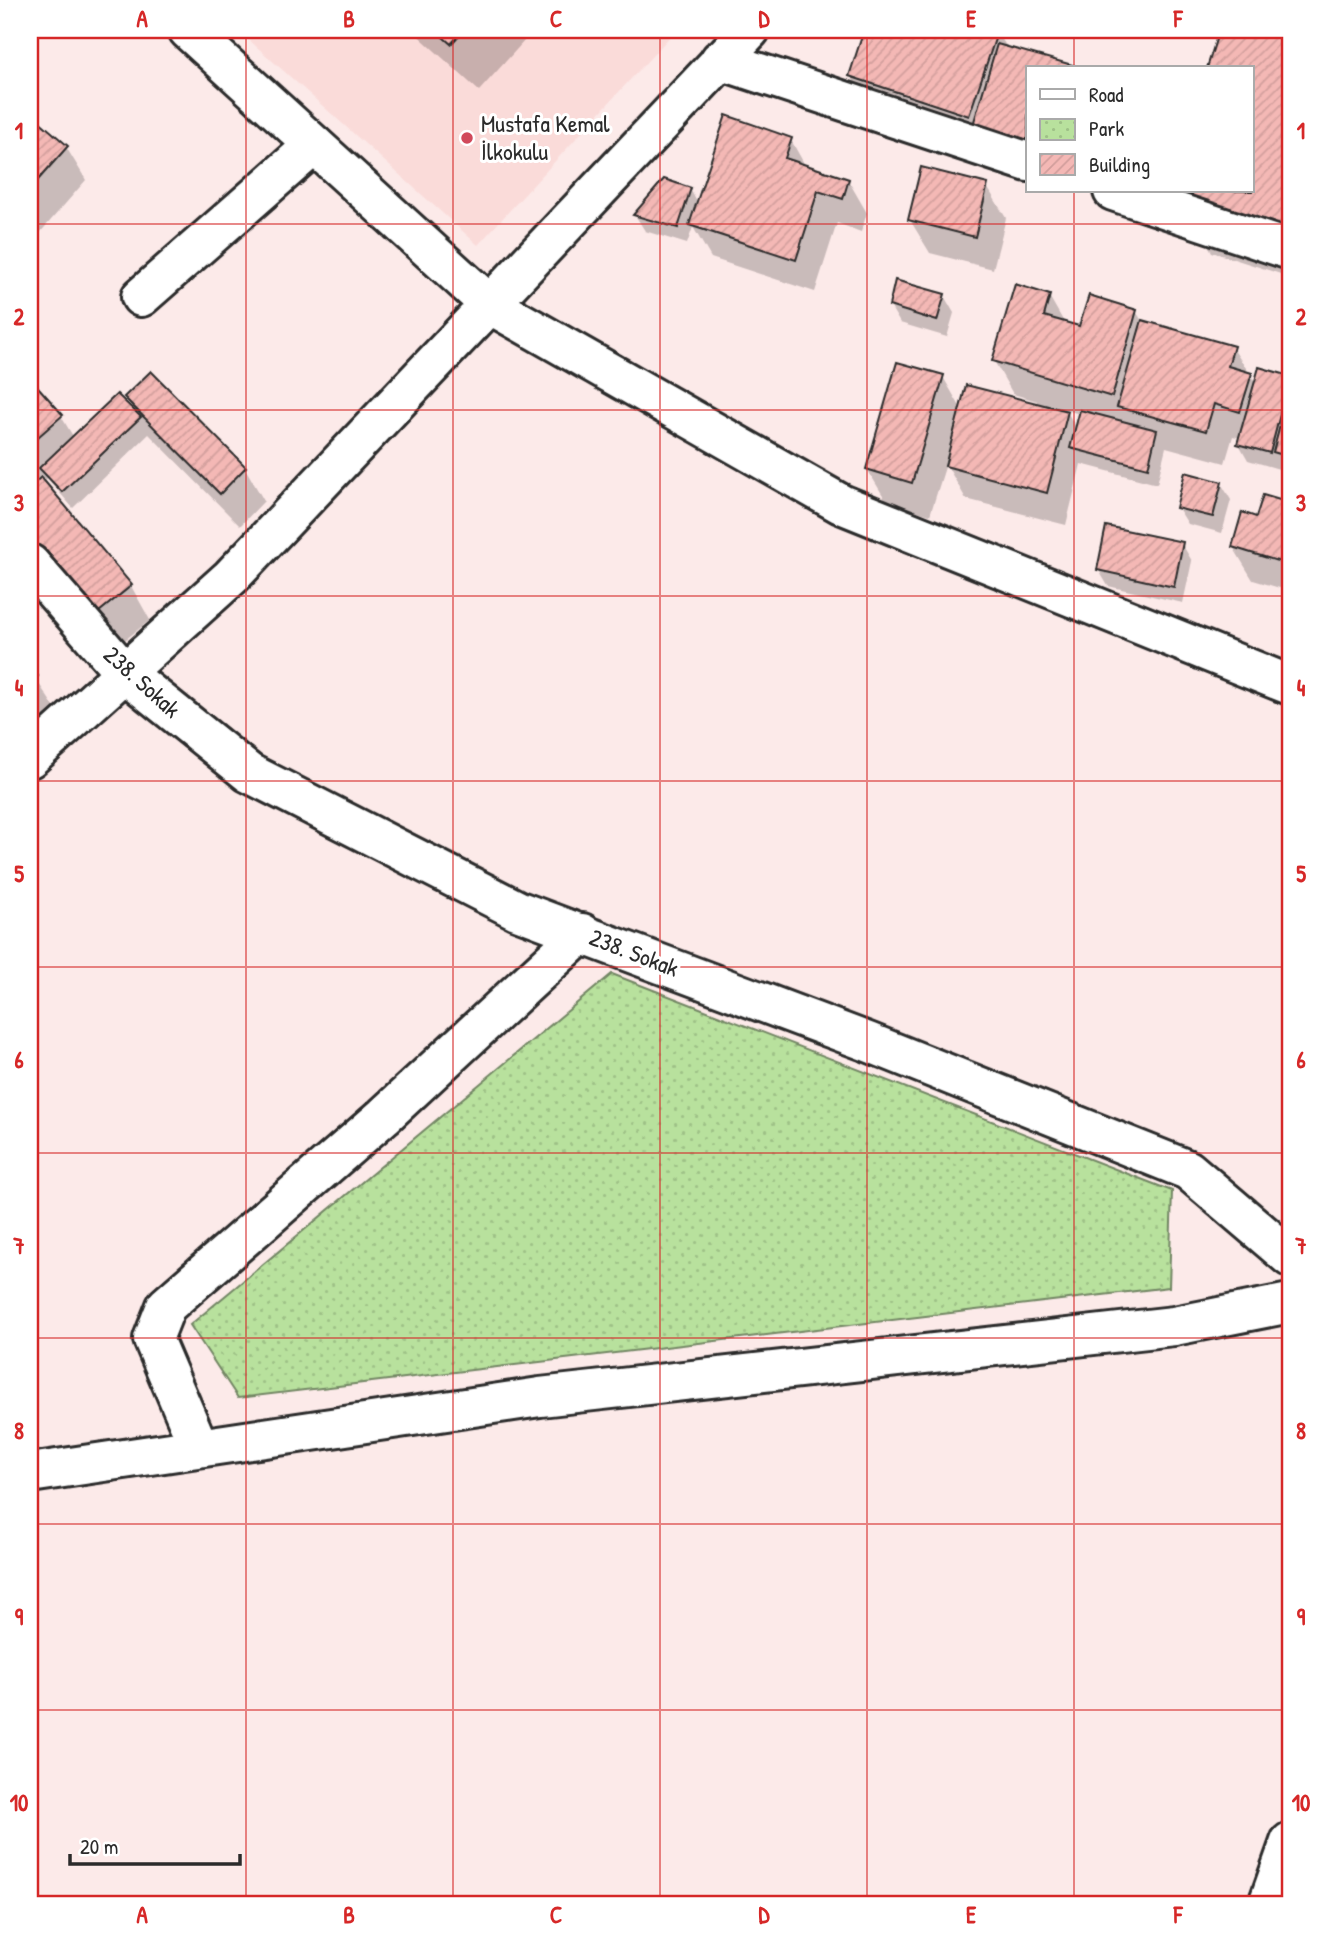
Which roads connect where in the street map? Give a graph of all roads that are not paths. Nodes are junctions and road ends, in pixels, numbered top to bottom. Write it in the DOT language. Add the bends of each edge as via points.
graph roads {
  1 [pos="188,30"];
  2 [pos="750,30"];
  3 [pos="720,60"];
  4 [pos="314,145"];
  5 [pos="1026,161"];
  6 [pos="1116,192"];
  7 [pos="1290,250"];
  8 [pos="141,297"];
  9 [pos="489,304"];
  10 [pos="30,564"];
  11 [pos="125,673"];
  12 [pos="1290,685"];
  13 [pos="30,758"];
  14 [pos="582,933"];
  15 [pos="1290,1257"];
  16 [pos="1290,1303"];
  17 [pos="199,1447"];
  18 [pos="30,1473"];
  19 [pos="1290,1843"];
  20 [pos="1268,1904"];
  1 -- 4 [label="street"];
  2 -- 3 [label="street"];
  3 -- 5 [label="street"];
  3 -- 9 [label="street"];
  4 -- 8 [label="street"];
  4 -- 9 [label="street"];
  6 -- 7 [label="street"];
  9 -- 11 [label="street" via="231,577"];
  9 -- 12 [label="street" via="841,504"];
  10 -- 11 [label="street, 238. Sokak"];
  11 -- 13 [label="street"];
  11 -- 14 [label="street, 238. Sokak" via="249,773 517,910"];
  14 -- 15 [label="street, 238. Sokak" via="1188,1170"];
  14 -- 17 [label="street" via="384,1116 166,1306 153,1339"];
  16 -- 17 [label="street" via="1174,1326 540,1396"];
  17 -- 18 [label="street"];
  19 -- 20 [label="street"];
}
